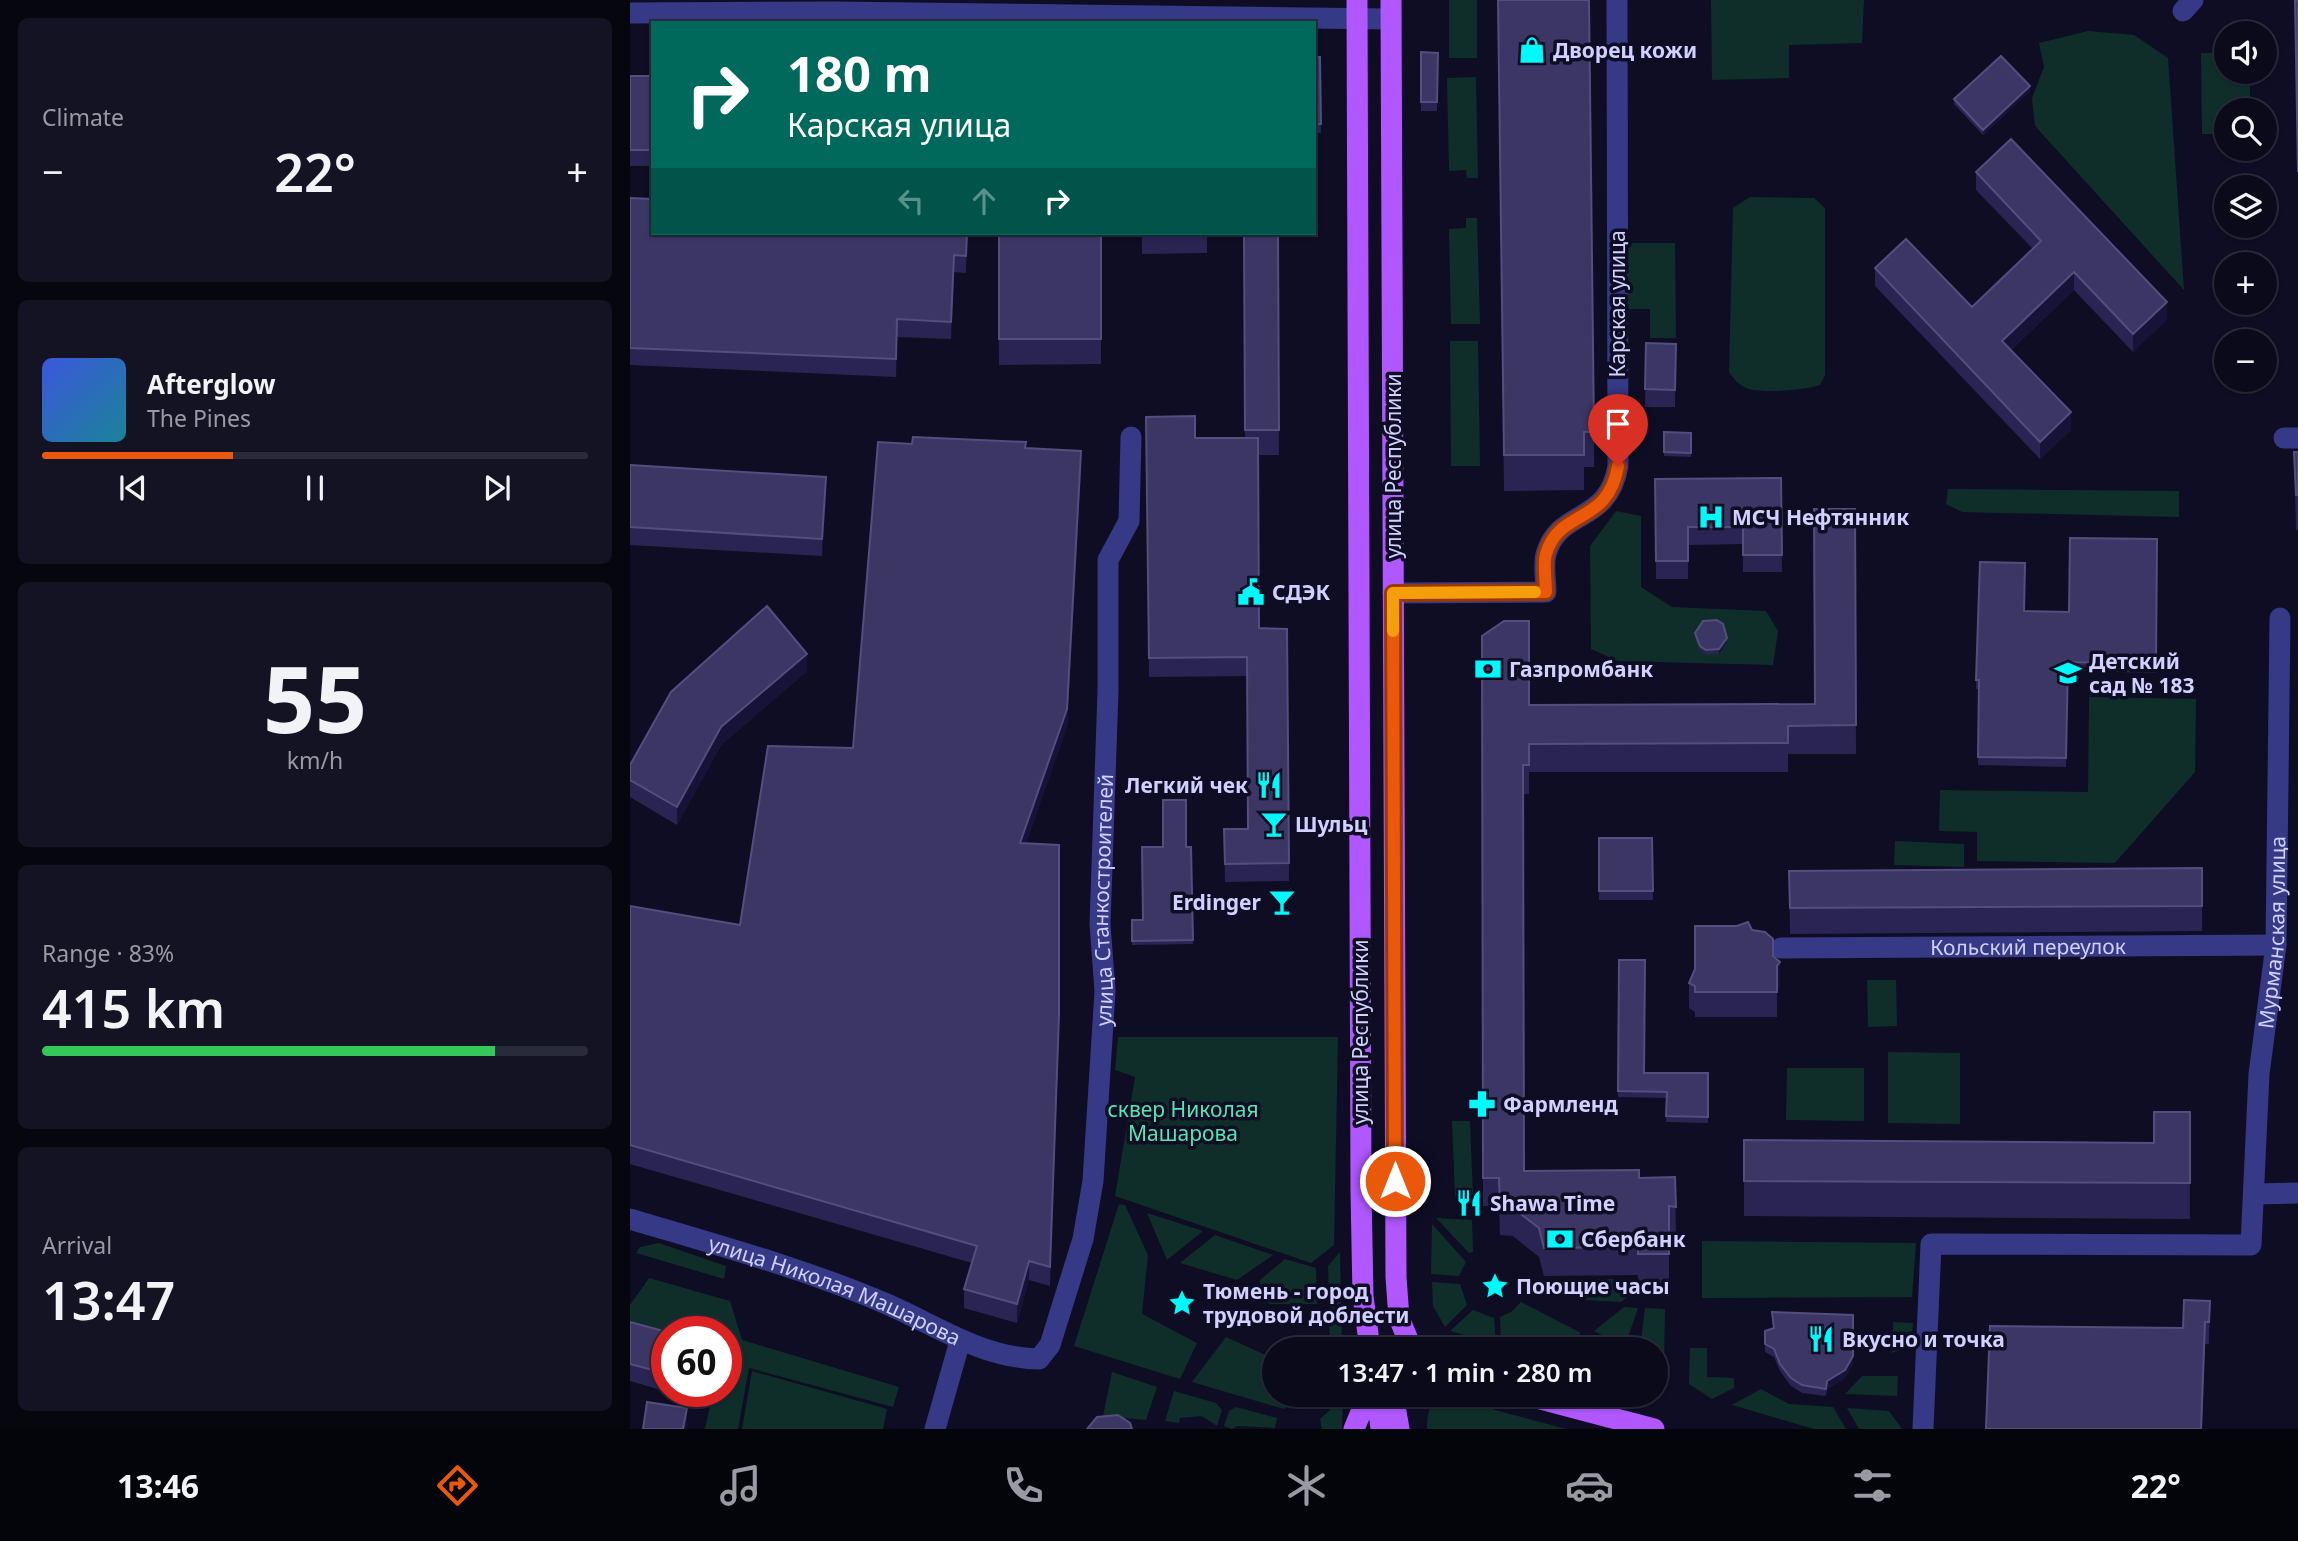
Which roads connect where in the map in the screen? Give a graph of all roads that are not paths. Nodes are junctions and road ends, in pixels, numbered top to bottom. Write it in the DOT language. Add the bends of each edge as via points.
graph roads {
  1 [pos="1617,0"];
  2 [pos="835,6"];
  3 [pos="1391,9"];
  4 [pos="1357,10"];
  5 [pos="630,13"];
  6 [pos="1131,437"];
  7 [pos="1393,593"];
  8 [pos="2280,618"];
  9 [pos="2276,945"];
  10 [pos="1782,948"];
  11 [pos="2298,1193"];
  12 [pos="2255,1194"];
  13 [pos="630,1219"];
  14 [pos="1368,1337"];
  15 [pos="1407,1337"];
  16 [pos="960,1341"];
  17 [pos="1039,1359"];
  18 [pos="1363,1407"];
  19 [pos="1378,1407"];
  20 [pos="1395,1407"];
  21 [pos="1571,1407"];
  22 [pos="935,1429"];
  23 [pos="1353,1429"];
  24 [pos="1381,1429"];
  25 [pos="1399,1429"];
  26 [pos="1654,1429"];
  27 [pos="1923,1429"];
  1 -- 7 [label="street, Карская улица" via="1615,486 1605,501 1554,537 1546,556 1546,592"];
  2 -- 4 [label="street"];
  2 -- 5 [label="street"];
  3 -- 4 [label="street"];
  3 -- 7 [label="main road, улица Республики"];
  4 -- 14 [label="main road, улица Республики" via="1361,1191"];
  6 -- 17 [label="street, улица Станкостроителей" via="1129,521 1108,560 1100,924 1105,991 1093,1181 1080,1250 1050,1345"];
  7 -- 15 [label="main road, улица Республики" via="1396,1277 1399,1318"];
  8 -- 9 [label="street, Мурманская улица"];
  9 -- 10 [label="street, Кольский переулок"];
  9 -- 12 [label="street, Мурманская улица" via="2259,1074"];
  11 -- 12 [label="street"];
  12 -- 27 [label="street, Мурманская улица" via="2251,1245 1931,1244"];
  13 -- 16 [label="street, улица Николая Машарова" via="760,1258 889,1305"];
  16 -- 17 [label="street, улица Николая Машарова" via="1016,1359"];
  16 -- 22 [label="street"];
  18 -- 23 [label="main road"];
  19 -- 24 [label="main road"];
  20 -- 25 [label="main road"];
  21 -- 26 [label="main road"];
}
